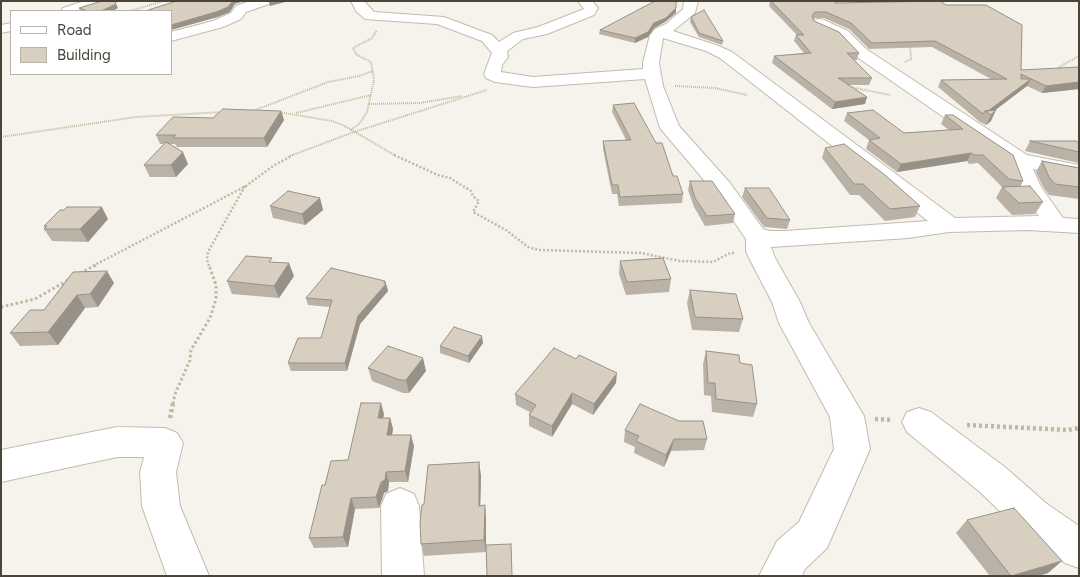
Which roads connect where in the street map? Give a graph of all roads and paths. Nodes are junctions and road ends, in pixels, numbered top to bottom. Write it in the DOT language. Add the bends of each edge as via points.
graph roads {
  1 [pos="98,1"];
  2 [pos="163,1"];
  3 [pos="264,1"];
  4 [pos="357,1"];
  5 [pos="584,1"];
  6 [pos="691,1"];
  7 [pos="71,10"];
  8 [pos="133,10"];
  9 [pos="370,16"];
  10 [pos="819,23"];
  11 [pos="660,32"];
  12 [pos="172,37"];
  13 [pos="909,46"];
  14 [pos="499,49"];
  15 [pos="1079,56"];
  16 [pos="878,64"];
  17 [pos="373,71"];
  18 [pos="1057,74"];
  19 [pos="653,80"];
  20 [pos="524,82"];
  21 [pos="849,87"];
  22 [pos="371,95"];
  23 [pos="465,96"];
  24 [pos="369,104"];
  25 [pos="936,104"];
  26 [pos="792,107"];
  27 [pos="246,111"];
  28 [pos="253,111"];
  29 [pos="268,111"];
  30 [pos="232,112"];
  31 [pos="275,112"];
  32 [pos="293,114"];
  33 [pos="353,131"];
  34 [pos="1,137"];
  35 [pos="1020,160"];
  36 [pos="1079,172"];
  37 [pos="246,186"];
  38 [pos="1068,225"];
  39 [pos="949,226"];
  40 [pos="759,244"];
  41 [pos="1,308"];
  42 [pos="920,422"];
  43 [pos="165,443"];
  44 [pos="1,466"];
  45 [pos="400,506"];
  46 [pos="1079,549"];
  47 [pos="188,576"];
  48 [pos="403,576"];
  49 [pos="780,576"];
  1 -- 7 [label="street"];
  2 -- 8 [label="path"];
  3 -- 12 [label="street" via="241,9 236,16 218,24"];
  4 -- 9 [label="street"];
  5 -- 14 [label="street" via="591,8 589,12 518,36"];
  6 -- 11 [label="street" via="690,10"];
  9 -- 14 [label="street" via="438,20 487,38"];
  9 -- 17 [label="path" via="377,26 376,34 353,51 371,62"];
  10 -- 16 [label="street" via="843,34 860,52"];
  11 -- 19 [label="street" via="652,44"];
  11 -- 26 [label="street" via="726,55"];
  13 -- 16 [label="path" via="912,59"];
  14 -- 20 [label="street" via="500,57 492,74"];
  15 -- 18 [label="path" via="1059,67"];
  16 -- 25 [label="street"];
  17 -- 22 [label="path"];
  17 -- 28 [label="path" via="328,82"];
  19 -- 20 [label="street"];
  19 -- 26 [label="path" via="715,88"];
  19 -- 40 [label="street" via="670,128 722,188"];
  20 -- 23 [label="path"];
  21 -- 25 [label="path"];
  22 -- 24 [label="path"];
  22 -- 32 [label="path"];
  23 -- 24 [label="path" via="414,104"];
  23 -- 33 [label="path"];
  24 -- 33 [label="path"];
  25 -- 35 [label="street"];
  26 -- 39 [label="street"];
  27 -- 28 [label="path"];
  28 -- 29 [label="path"];
  30 -- 34 [label="path" via="136,117"];
  31 -- 32 [label="path"];
  32 -- 33 [label="path" via="332,121"];
  33 -- 37 [label="path" via="291,156"];
  33 -- 40 [label="path" via="395,156 450,178 480,201 473,212 539,250 615,251 680,261 713,262"];
  35 -- 36 [label="street"];
  35 -- 38 [label="street" via="1030,189"];
  37 -- 41 [label="path" via="165,226 35,299"];
  37 -- 43 [label="path" via="208,252 207,260 216,284 216,299 210,318 191,350 175,394"];
  38 -- 39 [label="street"];
  39 -- 40 [label="street" via="765,239"];
  40 -- 49 [label="street" via="794,323 846,416 852,449 813,535 791,555"];
  42 -- 46 [label="street" via="993,480 1032,517"];
  43 -- 44 [label="street" via="118,442"];
  43 -- 47 [label="street" via="158,472 161,506"];
  45 -- 48 [label="street"];
}
